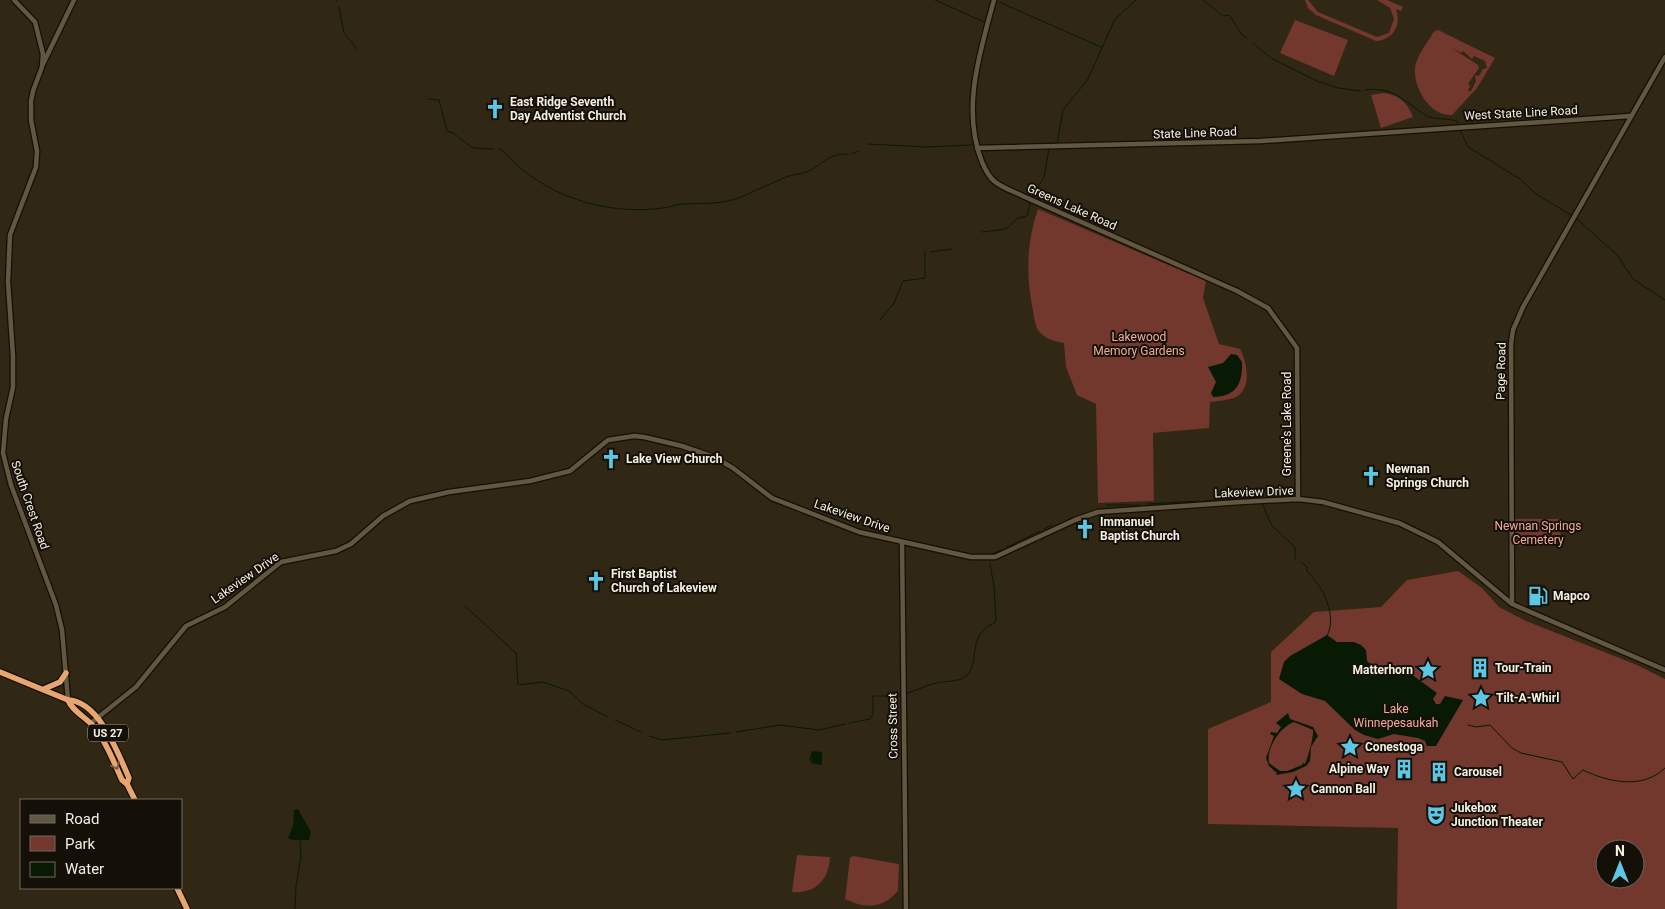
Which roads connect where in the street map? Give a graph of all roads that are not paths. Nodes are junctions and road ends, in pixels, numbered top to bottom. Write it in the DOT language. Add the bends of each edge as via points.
graph roads {
  1 [pos="14,0"];
  2 [pos="74,0"];
  3 [pos="994,0"];
  4 [pos="1665,57"];
  5 [pos="42,67"];
  6 [pos="1631,116"];
  7 [pos="1413,130"];
  8 [pos="977,148"];
  9 [pos="1297,348"];
  10 [pos="1298,499"];
  11 [pos="902,543"];
  12 [pos="1512,604"];
  13 [pos="1665,670"];
  14 [pos="0,672"];
  15 [pos="66,673"];
  16 [pos="44,689"];
  17 [pos="68,700"];
  18 [pos="98,719"];
  19 [pos="91,724"];
  20 [pos="127,784"];
  21 [pos="134,799"];
  22 [pos="177,889"];
  23 [pos="187,909"];
  24 [pos="906,909"];
  1 -- 5 [label="street, South Crest Road" via="38,28"];
  2 -- 5 [label="street"];
  3 -- 8 [label="street, Greens Lake Road" via="974,86 972,113"];
  4 -- 6 [label="street, Page Road"];
  5 -- 15 [label="street, South Crest Road" via="31,101 36,167 10,235 8,282 13,387 3,452 11,485 56,605"];
  6 -- 7 [label="street, West State Line Road"];
  6 -- 12 [label="street, Page Road" via="1513,330 1510,401"];
  7 -- 8 [label="street, State Line Road" via="1244,141"];
  8 -- 9 [label="street, Greens Lake Road" via="987,173 994,181 1261,303"];
  9 -- 10 [label="street, Greene's Lake Road"];
  10 -- 11 [label="street, Lakeview Drive" via="1098,512 995,557 971,557"];
  10 -- 12 [label="street, Lakeview Drive" via="1323,502 1399,523 1438,542"];
  11 -- 18 [label="street, Lakeview Drive" via="859,532 772,498 714,457 644,436 616,437 570,471 530,482 421,498 398,506 350,544 336,551 281,562 225,607 186,626 136,687"];
  11 -- 24 [label="street, Cross Street"];
  12 -- 13 [label="street, Lakeview Drive"];
  14 -- 16 [label="highway, US 27"];
  15 -- 16 [label="highway" via="60,682"];
  15 -- 17 [label="street, South Crest Road"];
  16 -- 17 [label="highway, US 27"];
  17 -- 18 [label="highway, US 27" via="77,700"];
  17 -- 19 [label="highway, US 27" via="70,706"];
  18 -- 19 [label="street, Lakeview Drive"];
  18 -- 20 [label="highway, US 27" via="114,743 129,778"];
  19 -- 20 [label="highway, US 27, one-way"];
  20 -- 21 [label="highway, US 27"];
  22 -- 23 [label="highway"];
}
